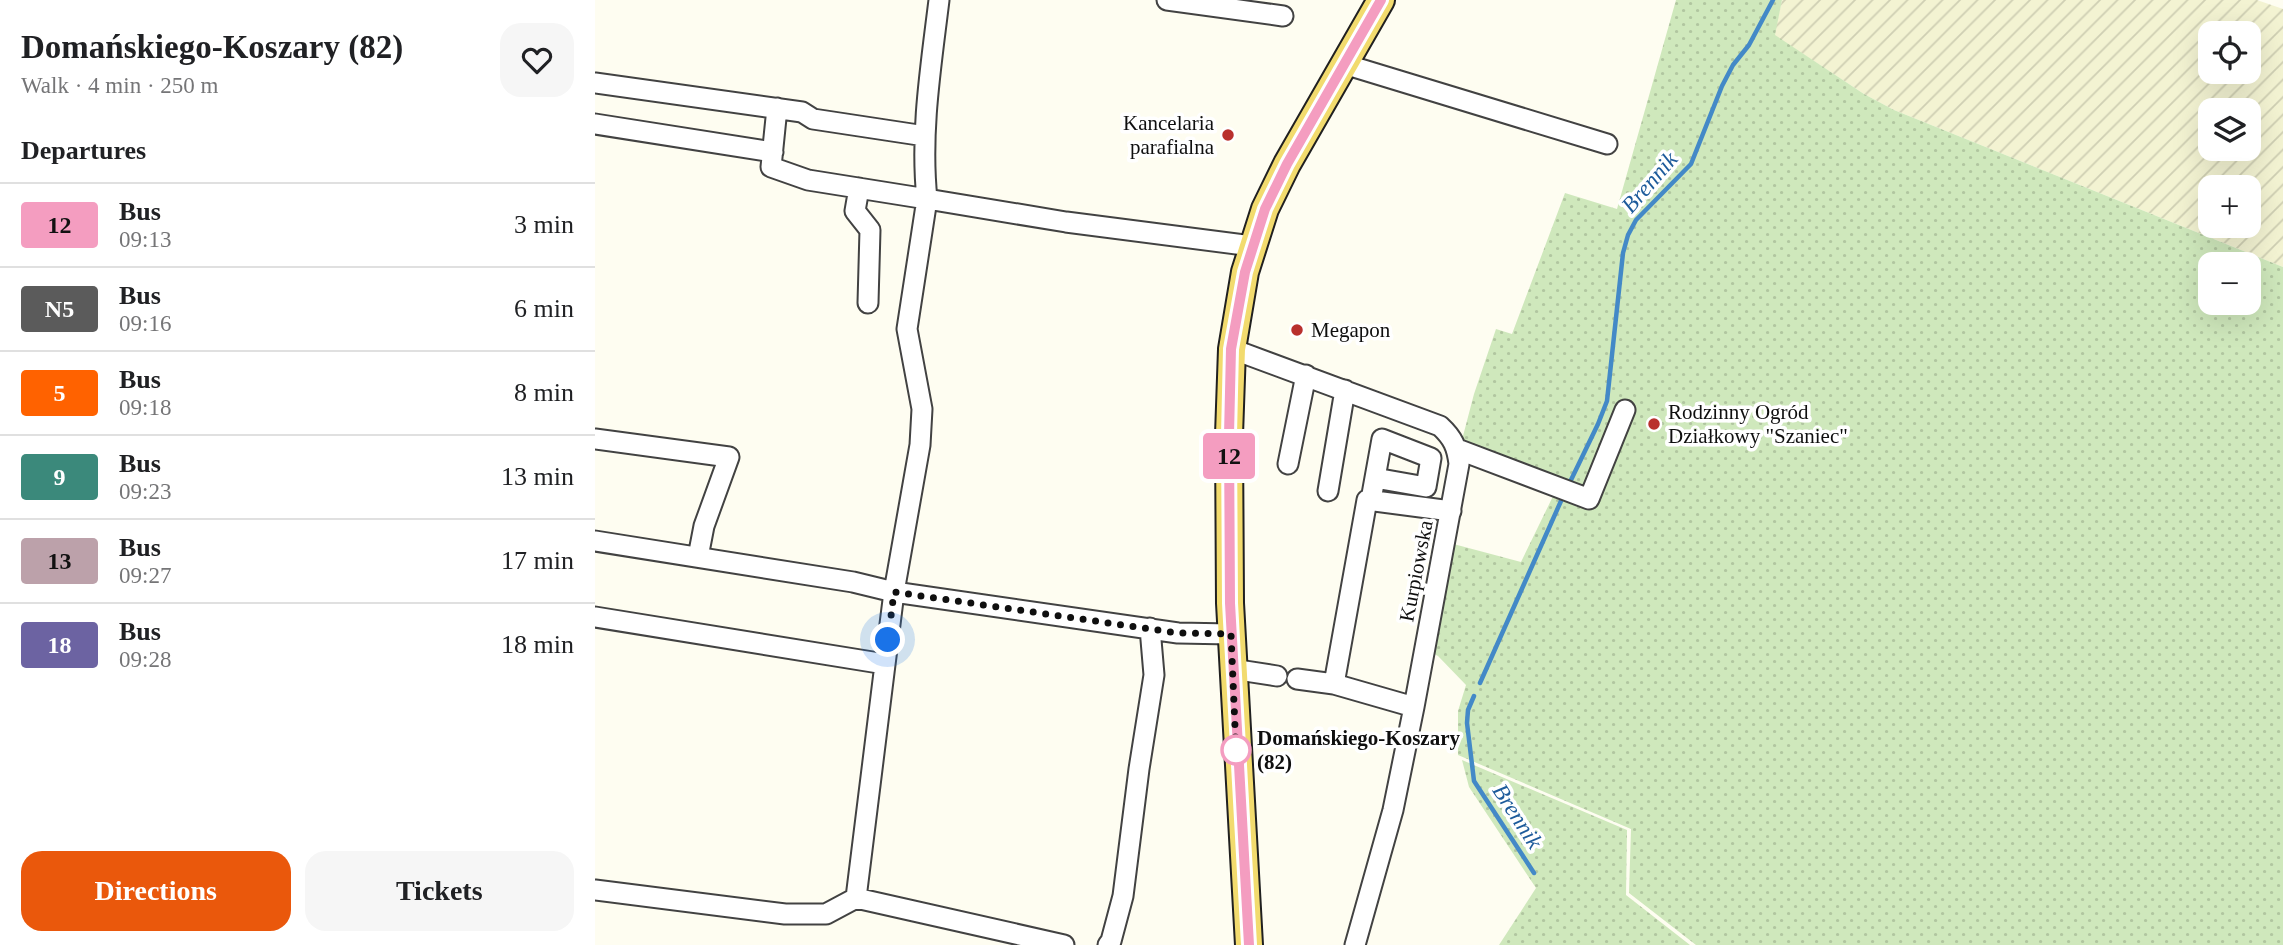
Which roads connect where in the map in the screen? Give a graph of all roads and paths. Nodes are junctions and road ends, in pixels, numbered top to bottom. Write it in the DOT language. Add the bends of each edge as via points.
graph roads {
  1 [pos="939,0"];
  2 [pos="1167,0"];
  3 [pos="1381,0"];
  4 [pos="1283,16"];
  5 [pos="1344,64"];
  6 [pos="595,83"];
  7 [pos="777,108"];
  8 [pos="595,124"];
  9 [pos="925,136"];
  10 [pos="1607,144"];
  11 [pos="773,152"];
  12 [pos="859,188"];
  13 [pos="927,199"];
  14 [pos="1252,246"];
  15 [pos="868,303"];
  16 [pos="1231,349"];
  17 [pos="1306,375"];
  18 [pos="1345,390"];
  19 [pos="1625,410"];
  20 [pos="595,439"];
  21 [pos="1457,449"];
  22 [pos="1288,464"];
  23 [pos="1375,478"];
  24 [pos="1328,491"];
  25 [pos="1371,500"];
  26 [pos="1451,511"];
  27 [pos="595,541"];
  28 [pos="698,557"];
  29 [pos="894,592"];
  30 [pos="595,617"];
  31 [pos="1150,628"];
  32 [pos="1231,634"];
  33 [pos="885,664"];
  34 [pos="1232,669"];
  35 [pos="1277,676"];
  36 [pos="1297,679"];
  37 [pos="1334,684"];
  38 [pos="1415,707"];
  39 [pos="595,890"];
  40 [pos="856,898"];
  41 [pos="1064,945"];
  42 [pos="1108,945"];
  43 [pos="1249,945"];
  44 [pos="1355,945"];
  1 -- 9 [label="street"];
  2 -- 4 [label="street"];
  3 -- 5 [label="main road"];
  5 -- 10 [label="street"];
  5 -- 14 [label="main road" via="1271,195"];
  6 -- 7 [label="street"];
  7 -- 9 [label="street" via="813,119"];
  7 -- 11 [label="street"];
  8 -- 11 [label="street"];
  9 -- 13 [label="street"];
  11 -- 12 [label="street" via="771,167 809,180"];
  12 -- 13 [label="street"];
  12 -- 15 [label="street" via="855,211 870,230"];
  13 -- 14 [label="street"];
  13 -- 29 [label="street" via="907,329 922,409 921,433"];
  14 -- 16 [label="main road"];
  16 -- 17 [label="street"];
  16 -- 32 [label="main road"];
  17 -- 18 [label="street"];
  17 -- 22 [label="street"];
  18 -- 21 [label="street" via="1440,426"];
  18 -- 24 [label="street"];
  19 -- 21 [label="street" via="1589,499"];
  20 -- 28 [label="street" via="729,457"];
  21 -- 26 [label="street, Kurpiowska"];
  23 -- 25 [label="street"];
  25 -- 26 [label="street"];
  25 -- 37 [label="street" via="1367,500"];
  26 -- 38 [label="street, Kurpiowska"];
  27 -- 28 [label="street"];
  28 -- 29 [label="street"];
  29 -- 31 [label="street"];
  29 -- 33 [label="street"];
  30 -- 33 [label="street"];
  31 -- 32 [label="street"];
  31 -- 42 [label="street" via="1154,675 1123,896"];
  32 -- 34 [label="main road"];
  33 -- 40 [label="street"];
  34 -- 35 [label="street"];
  34 -- 43 [label="main road"];
  36 -- 37 [label="street"];
  37 -- 38 [label="street"];
  38 -- 44 [label="street, Kurpiowska" via="1393,810"];
  39 -- 40 [label="street" via="785,914 826,914"];
  40 -- 41 [label="street"];
}
